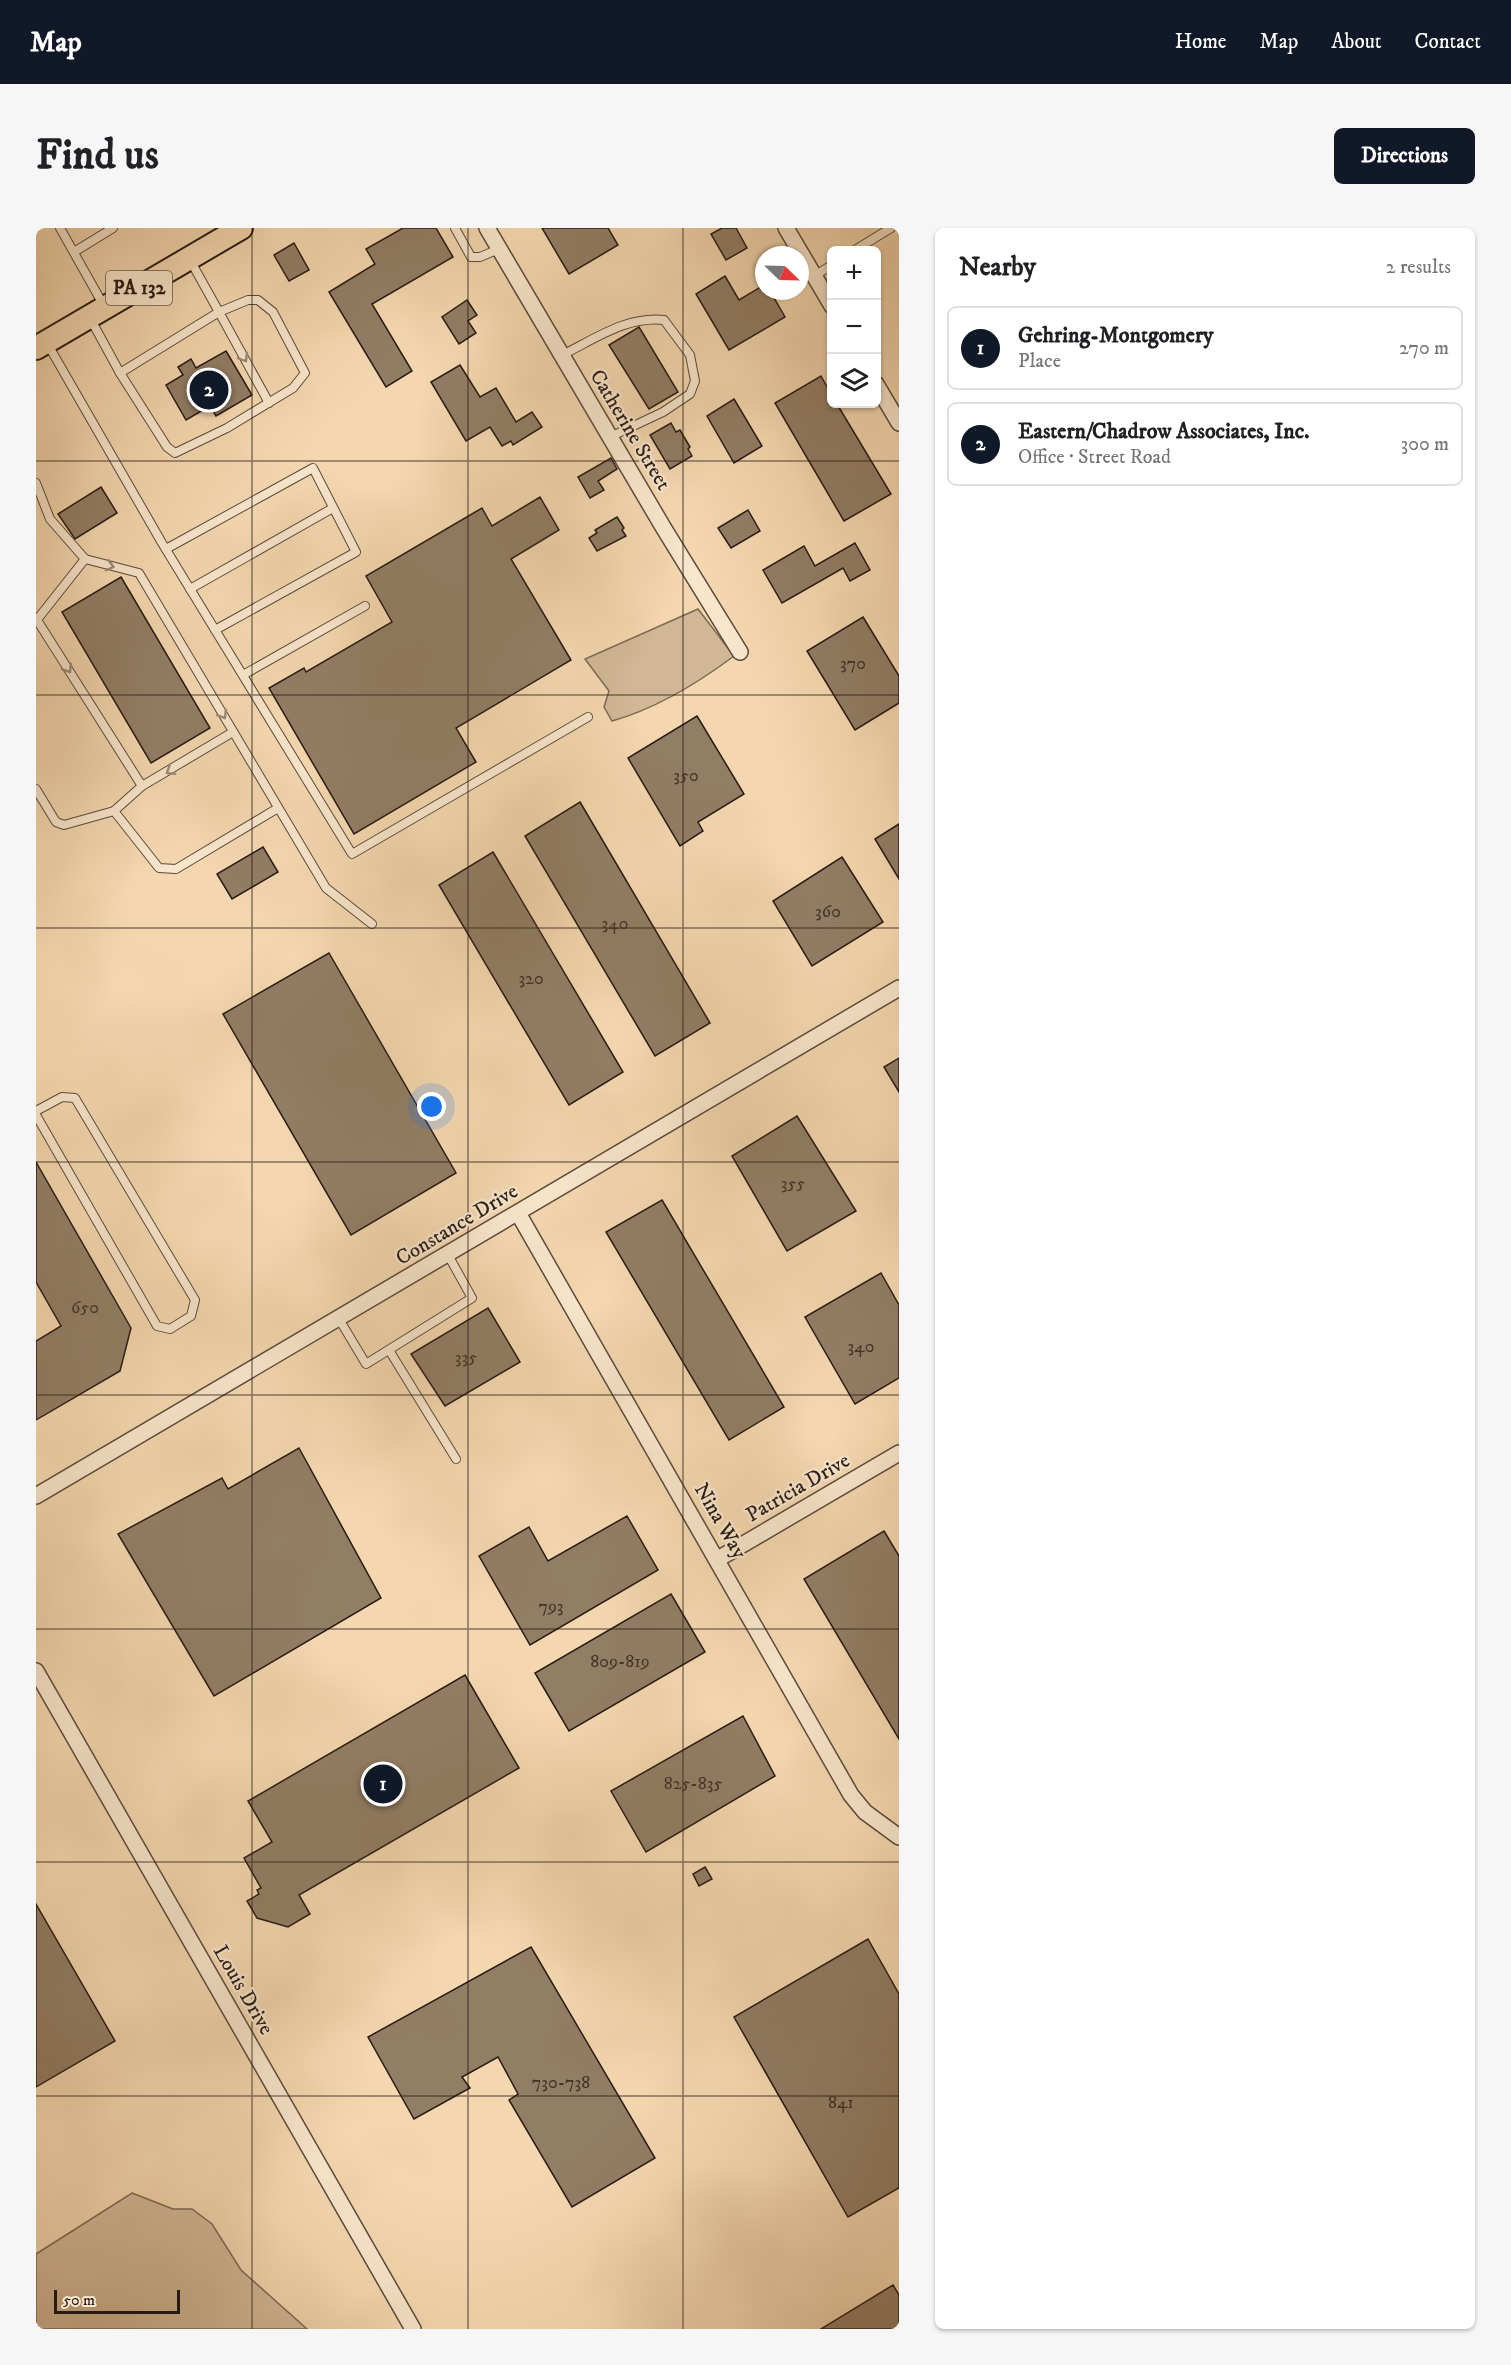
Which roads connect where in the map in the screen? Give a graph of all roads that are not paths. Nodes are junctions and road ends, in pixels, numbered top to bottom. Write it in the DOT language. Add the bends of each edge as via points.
graph roads {
  1 [pos="60,228"];
  2 [pos="113,228"];
  3 [pos="241,228"];
  4 [pos="455,228"];
  5 [pos="487,228"];
  6 [pos="786,228"];
  7 [pos="891,228"];
  8 [pos="862,246"];
  9 [pos="499,249"];
  10 [pos="74,252"];
  11 [pos="189,259"];
  12 [pos="827,268"];
  13 [pos="814,276"];
  14 [pos="828,300"];
  15 [pos="97,312"];
  16 [pos="219,312"];
  17 [pos="41,345"];
  18 [pos="562,355"];
  19 [pos="120,373"];
  20 [pos="881,392"];
  21 [pos="269,403"];
  22 [pos="899,423"];
  23 [pos="610,437"];
  24 [pos="36,483"];
  25 [pos="40,505"];
  26 [pos="333,508"];
  27 [pos="166,549"];
  28 [pos="85,559"];
  29 [pos="190,589"];
  30 [pos="365,606"];
  31 [pos="36,620"];
  32 [pos="215,630"];
  33 [pos="740,652"];
  34 [pos="243,675"];
  35 [pos="588,717"];
  36 [pos="233,732"];
  37 [pos="142,786"];
  38 [pos="36,789"];
  39 [pos="278,808"];
  40 [pos="114,811"];
  41 [pos="372,924"];
  42 [pos="899,988"];
  43 [pos="36,1113"];
  44 [pos="518,1213"];
  45 [pos="448,1255"];
  46 [pos="339,1319"];
  47 [pos="389,1350"];
  48 [pos="899,1453"];
  49 [pos="456,1459"];
  50 [pos="36,1496"];
  51 [pos="718,1559"];
  52 [pos="36,1671"];
  53 [pos="899,1837"];
  54 [pos="413,2329"];
  1 -- 10 [label="lane"];
  2 -- 10 [label="lane"];
  3 -- 11 [label="main road, PA 132"];
  4 -- 9 [label="lane" via="471,257"];
  5 -- 9 [label="street, Catherine Street"];
  6 -- 13 [label="street"];
  7 -- 8 [label="lane"];
  9 -- 18 [label="street, Catherine Street"];
  10 -- 15 [label="lane"];
  11 -- 15 [label="main road, PA 132"];
  11 -- 16 [label="lane"];
  12 -- 13 [label="lane"];
  13 -- 14 [label="street"];
  15 -- 17 [label="main road, PA 132"];
  15 -- 19 [label="lane"];
  16 -- 19 [label="lane"];
  16 -- 21 [label="lane, one-way"];
  16 -- 21 [label="lane" via="248,300 258,300 273,312 305,373 293,388"];
  17 -- 27 [label="lane"];
  18 -- 23 [label="street, Catherine Street"];
  18 -- 23 [label="lane" via="626,323 648,318 664,320 690,355 695,381 690,394 663,412"];
  19 -- 21 [label="lane" via="167,447 175,453"];
  20 -- 22 [label="street"];
  23 -- 33 [label="street, Catherine Street"];
  24 -- 25 [label="lane"];
  25 -- 28 [label="lane"];
  26 -- 27 [label="lane" via="313,468"];
  26 -- 29 [label="lane"];
  26 -- 32 [label="lane" via="356,552"];
  27 -- 29 [label="lane"];
  28 -- 31 [label="lane"];
  28 -- 36 [label="lane, one-way" via="139,573"];
  29 -- 32 [label="lane"];
  30 -- 34 [label="lane"];
  31 -- 37 [label="lane, one-way"];
  32 -- 34 [label="lane"];
  34 -- 35 [label="lane" via="352,854"];
  36 -- 37 [label="lane, one-way"];
  36 -- 39 [label="lane"];
  37 -- 40 [label="lane"];
  38 -- 40 [label="lane" via="56,822 64,825"];
  39 -- 40 [label="lane" via="176,869 159,868"];
  39 -- 41 [label="lane" via="326,888"];
  42 -- 44 [label="street, Constance Drive"];
  43 -- 43 [label="lane" via="62,1097 75,1098 195,1300 191,1316 170,1329 157,1326"];
  44 -- 45 [label="street, Constance Drive"];
  44 -- 51 [label="street, Nina Way"];
  45 -- 46 [label="street, Constance Drive"];
  45 -- 47 [label="lane" via="472,1298"];
  46 -- 47 [label="lane" via="366,1364"];
  46 -- 50 [label="street, Constance Drive"];
  47 -- 49 [label="lane"];
  48 -- 51 [label="street, Patricia Drive"];
  51 -- 53 [label="street, Nina Way" via="851,1795"];
  52 -- 54 [label="street, Louis Drive"];
}
